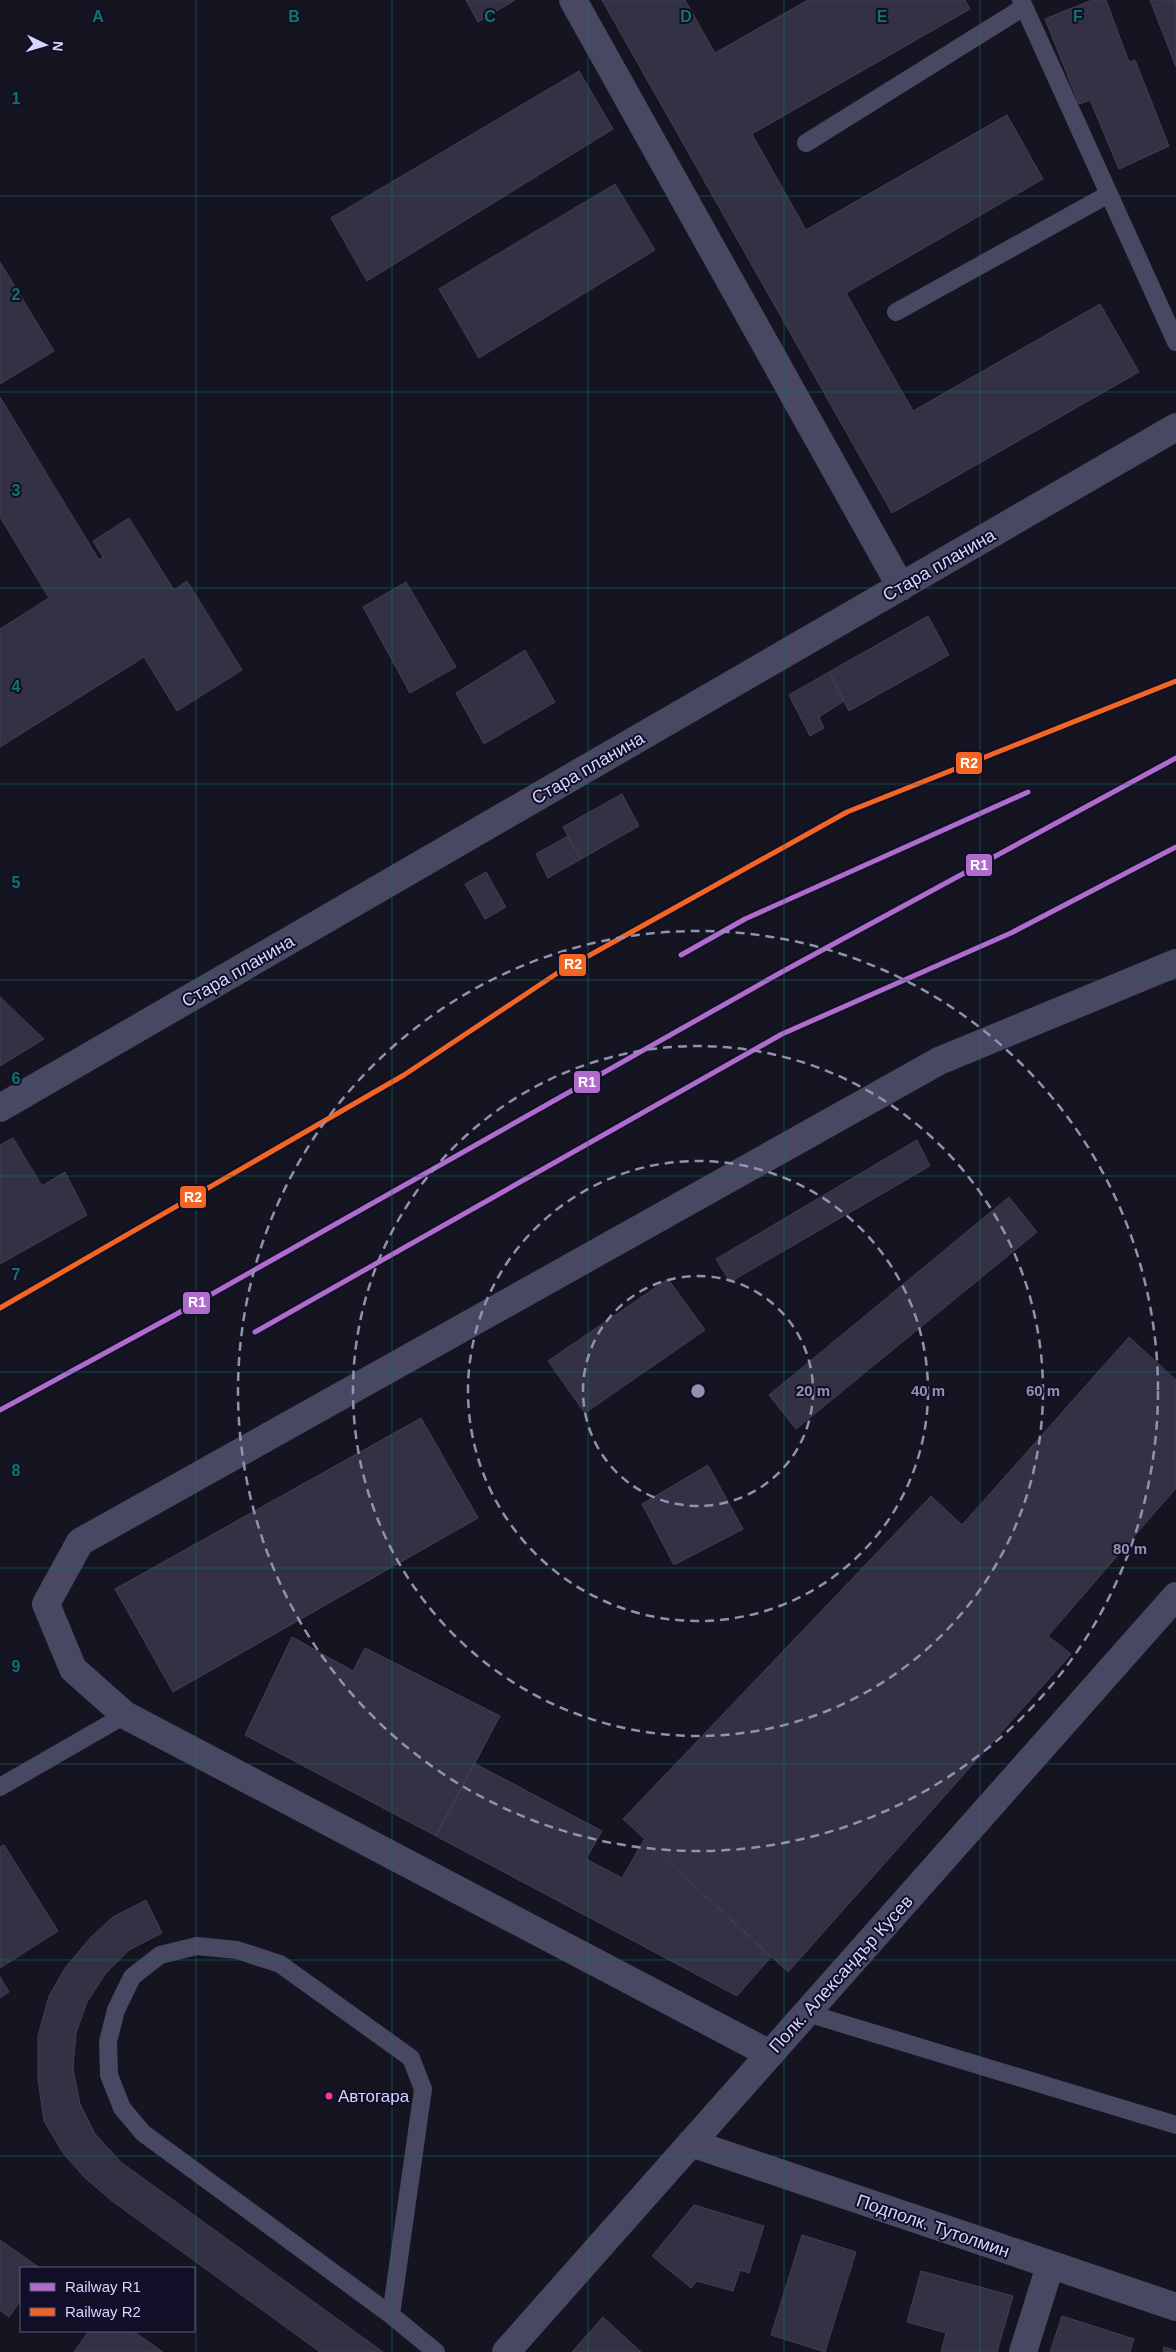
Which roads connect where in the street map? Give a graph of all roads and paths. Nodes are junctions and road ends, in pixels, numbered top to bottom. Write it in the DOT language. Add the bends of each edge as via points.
graph roads {
  1 [pos="573,0"];
  2 [pos="1023,4"];
  3 [pos="806,143"];
  4 [pos="1109,194"];
  5 [pos="896,312"];
  6 [pos="1176,342"];
  7 [pos="1176,427"];
  8 [pos="901,587"];
  9 [pos="1176,963"];
  10 [pos="0,1108"];
  11 [pos="1176,1596"];
  12 [pos="125,1715"];
  13 [pos="0,1787"];
  14 [pos="807,2013"];
  15 [pos="770,2054"];
  16 [pos="1176,2125"];
  17 [pos="691,2143"];
  18 [pos="1050,2266"];
  19 [pos="1176,2307"];
  20 [pos="391,2315"];
  21 [pos="436,2352"];
  22 [pos="506,2352"];
  23 [pos="1023,2352"];
  1 -- 8 [label="street"];
  2 -- 3 [label="lane"];
  2 -- 4 [label="lane"];
  4 -- 5 [label="lane"];
  4 -- 6 [label="lane"];
  7 -- 8 [label="street, Стара планина"];
  8 -- 10 [label="street, Стара планина"];
  9 -- 12 [label="street" via="939,1060 80,1542 46,1604 73,1669"];
  11 -- 14 [label="street, Полк. Александър Кусев"];
  12 -- 13 [label="lane"];
  12 -- 15 [label="street"];
  14 -- 15 [label="street, Полк. Александър Кусев"];
  14 -- 16 [label="lane"];
  15 -- 17 [label="street, Полк. Александър Кусев"];
  17 -- 18 [label="street, Подполк. Тутолмин"];
  17 -- 22 [label="street, Полк. Александър Кусев"];
  18 -- 19 [label="street, Подполк. Тутолмин"];
  18 -- 23 [label="street"];
  20 -- 20 [label="lane" via="143,2133 122,2108 109,2075 108,2042 116,2010 132,1977 160,1955 197,1946 238,1950 280,1964 411,2058 423,2089"];
  20 -- 21 [label="lane"];
}
